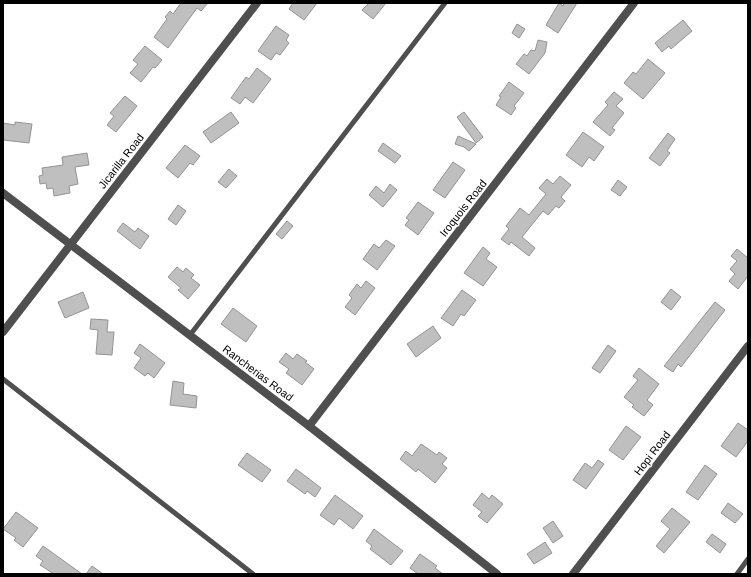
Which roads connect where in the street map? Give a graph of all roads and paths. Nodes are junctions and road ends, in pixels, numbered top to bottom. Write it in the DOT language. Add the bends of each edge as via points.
graph roads {
  1 [pos="257,3"];
  2 [pos="445,3"];
  3 [pos="634,3"];
  4 [pos="3,192"];
  5 [pos="70,244"];
  6 [pos="3,332"];
  7 [pos="190,335"];
  8 [pos="748,346"];
  9 [pos="3,379"];
  10 [pos="309,426"];
  11 [pos="748,559"];
  12 [pos="253,574"];
  13 [pos="497,574"];
  14 [pos="573,574"];
  15 [pos="737,574"];
  1 -- 5 [label="street, Jicarilla Road"];
  2 -- 7 [label="lane"];
  3 -- 10 [label="street, Iroquois Road"];
  4 -- 5 [label="street, Rancherias Road"];
  5 -- 6 [label="street, Jicarilla Road"];
  5 -- 7 [label="street, Rancherias Road"];
  7 -- 10 [label="street, Rancherias Road"];
  8 -- 14 [label="street, Hopi Road"];
  9 -- 12 [label="lane"];
  10 -- 13 [label="street, Rancherias Road"];
  11 -- 15 [label="lane"];
}
